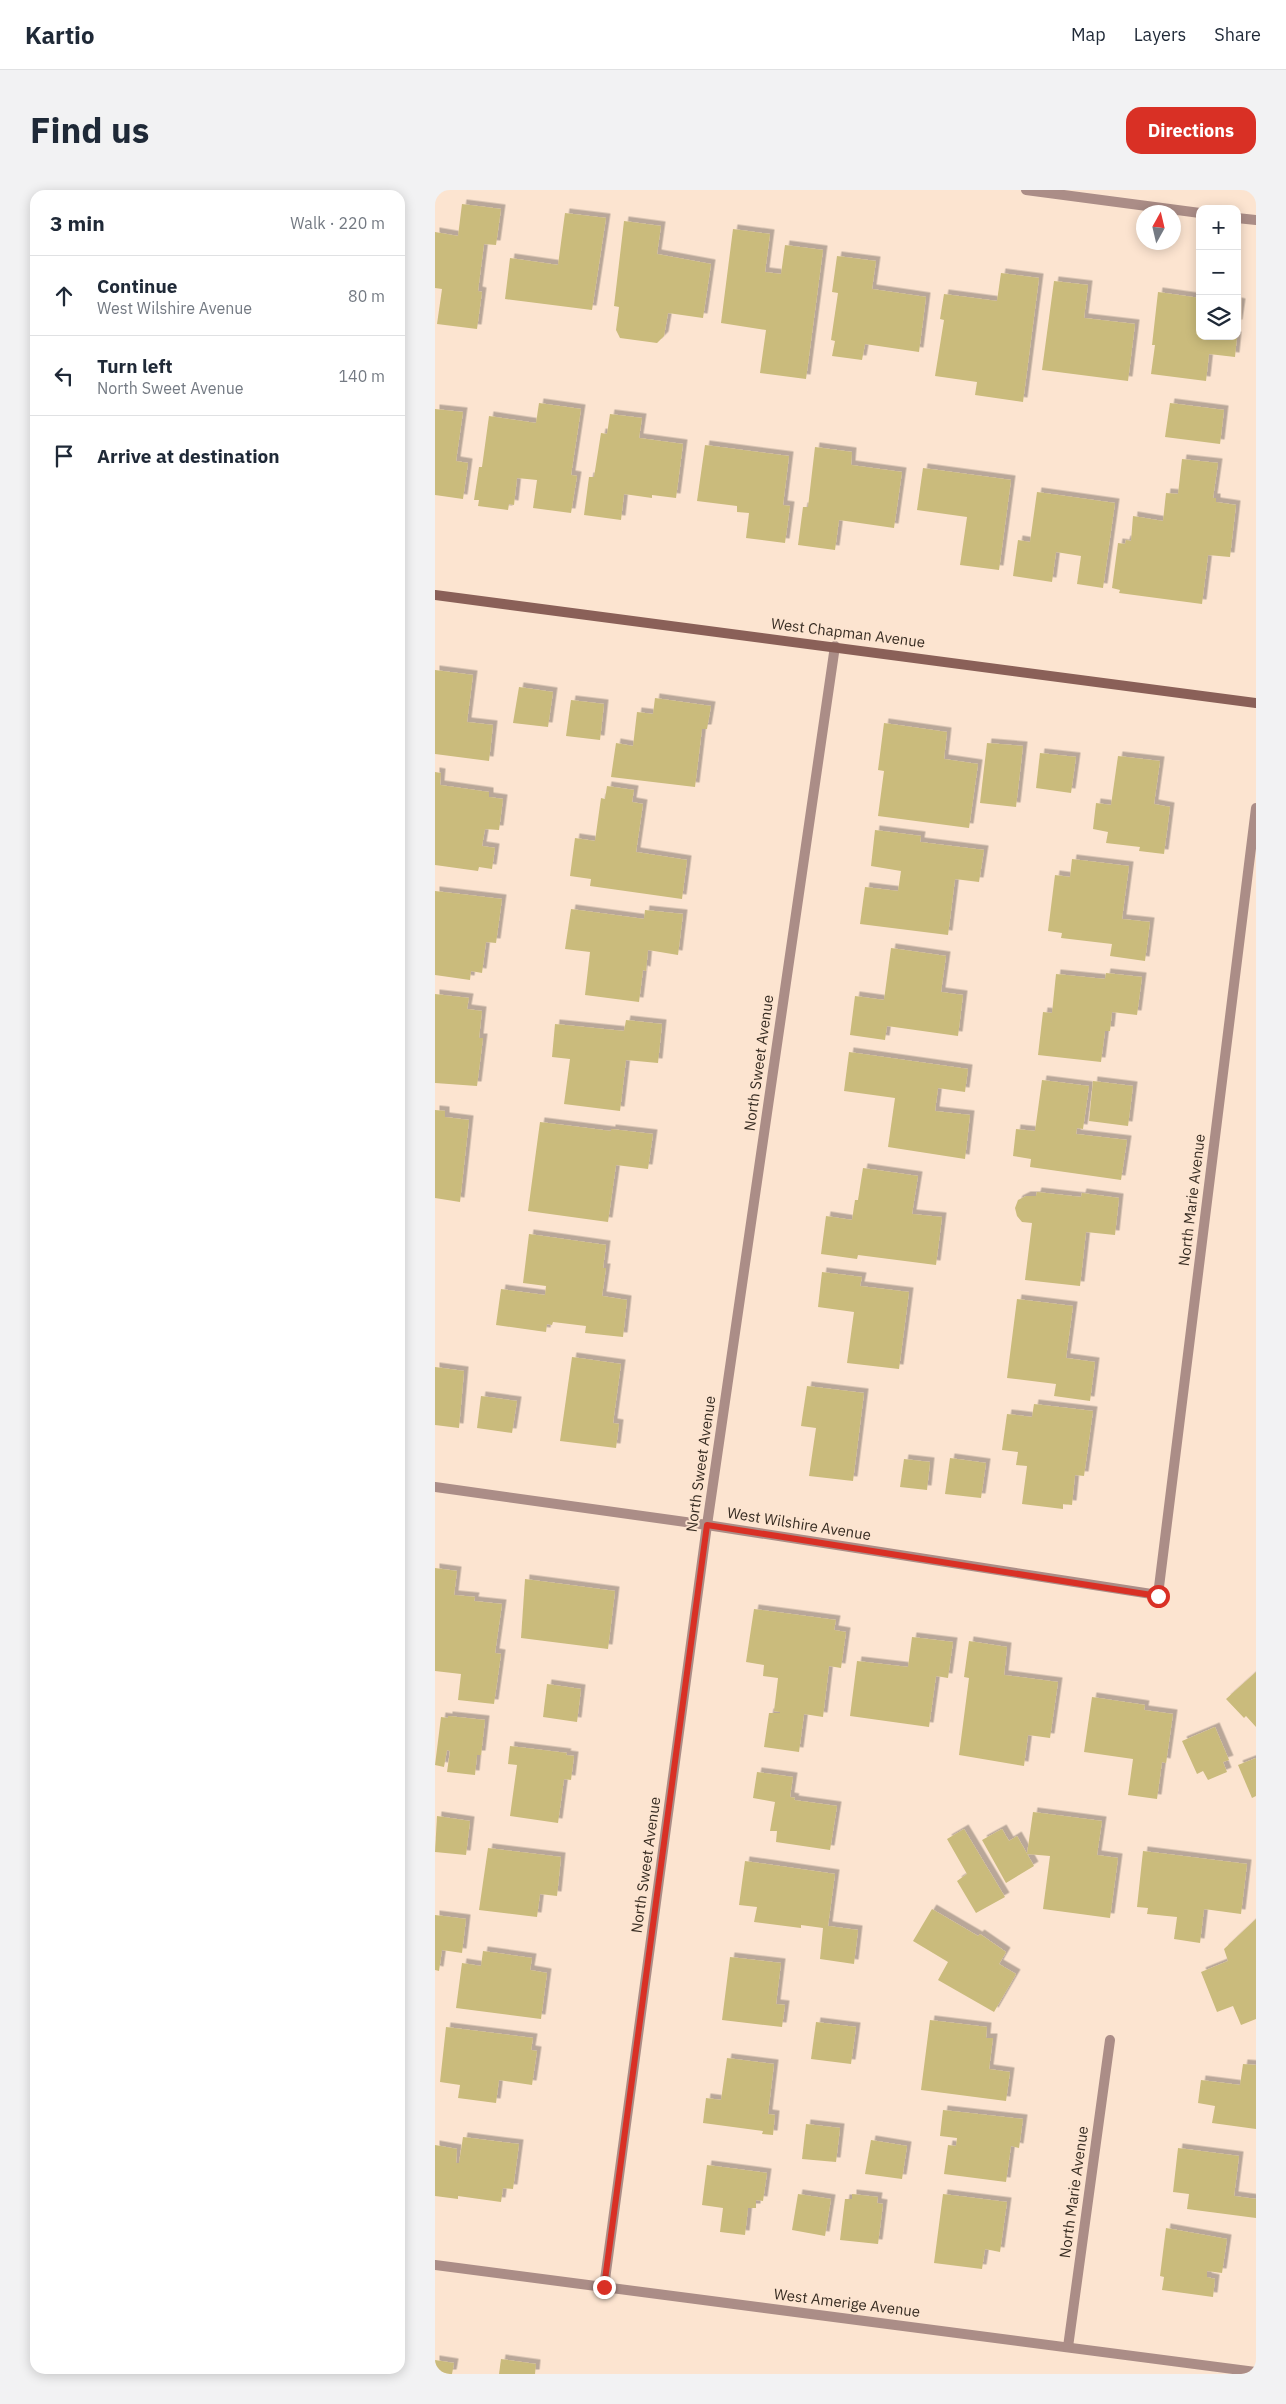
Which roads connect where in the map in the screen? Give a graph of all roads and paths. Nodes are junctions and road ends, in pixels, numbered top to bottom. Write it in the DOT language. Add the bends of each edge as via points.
graph roads {
  1 [pos="1026,190"];
  2 [pos="1196,212"];
  3 [pos="1241,218"];
  4 [pos="1256,220"];
  5 [pos="435,596"];
  6 [pos="835,646"];
  7 [pos="1256,703"];
  8 [pos="1256,808"];
  9 [pos="435,1487"];
  10 [pos="707,1525"];
  11 [pos="1158,1596"];
  12 [pos="1110,2040"];
  13 [pos="435,2265"];
  14 [pos="604,2287"];
  15 [pos="1067,2347"];
  16 [pos="1256,2372"];
  1 -- 2 [label="street"];
  3 -- 4 [label="street"];
  5 -- 6 [label="street, West Chapman Avenue"];
  6 -- 7 [label="street, West Chapman Avenue"];
  6 -- 10 [label="street, North Sweet Avenue"];
  8 -- 11 [label="street, North Marie Avenue"];
  9 -- 10 [label="street, West Wilshire Avenue"];
  10 -- 11 [label="street, West Wilshire Avenue"];
  10 -- 14 [label="street, North Sweet Avenue"];
  12 -- 15 [label="street, North Marie Avenue"];
  13 -- 14 [label="street, West Amerige Avenue"];
  14 -- 15 [label="street, West Amerige Avenue"];
  15 -- 16 [label="street, West Amerige Avenue"];
}
